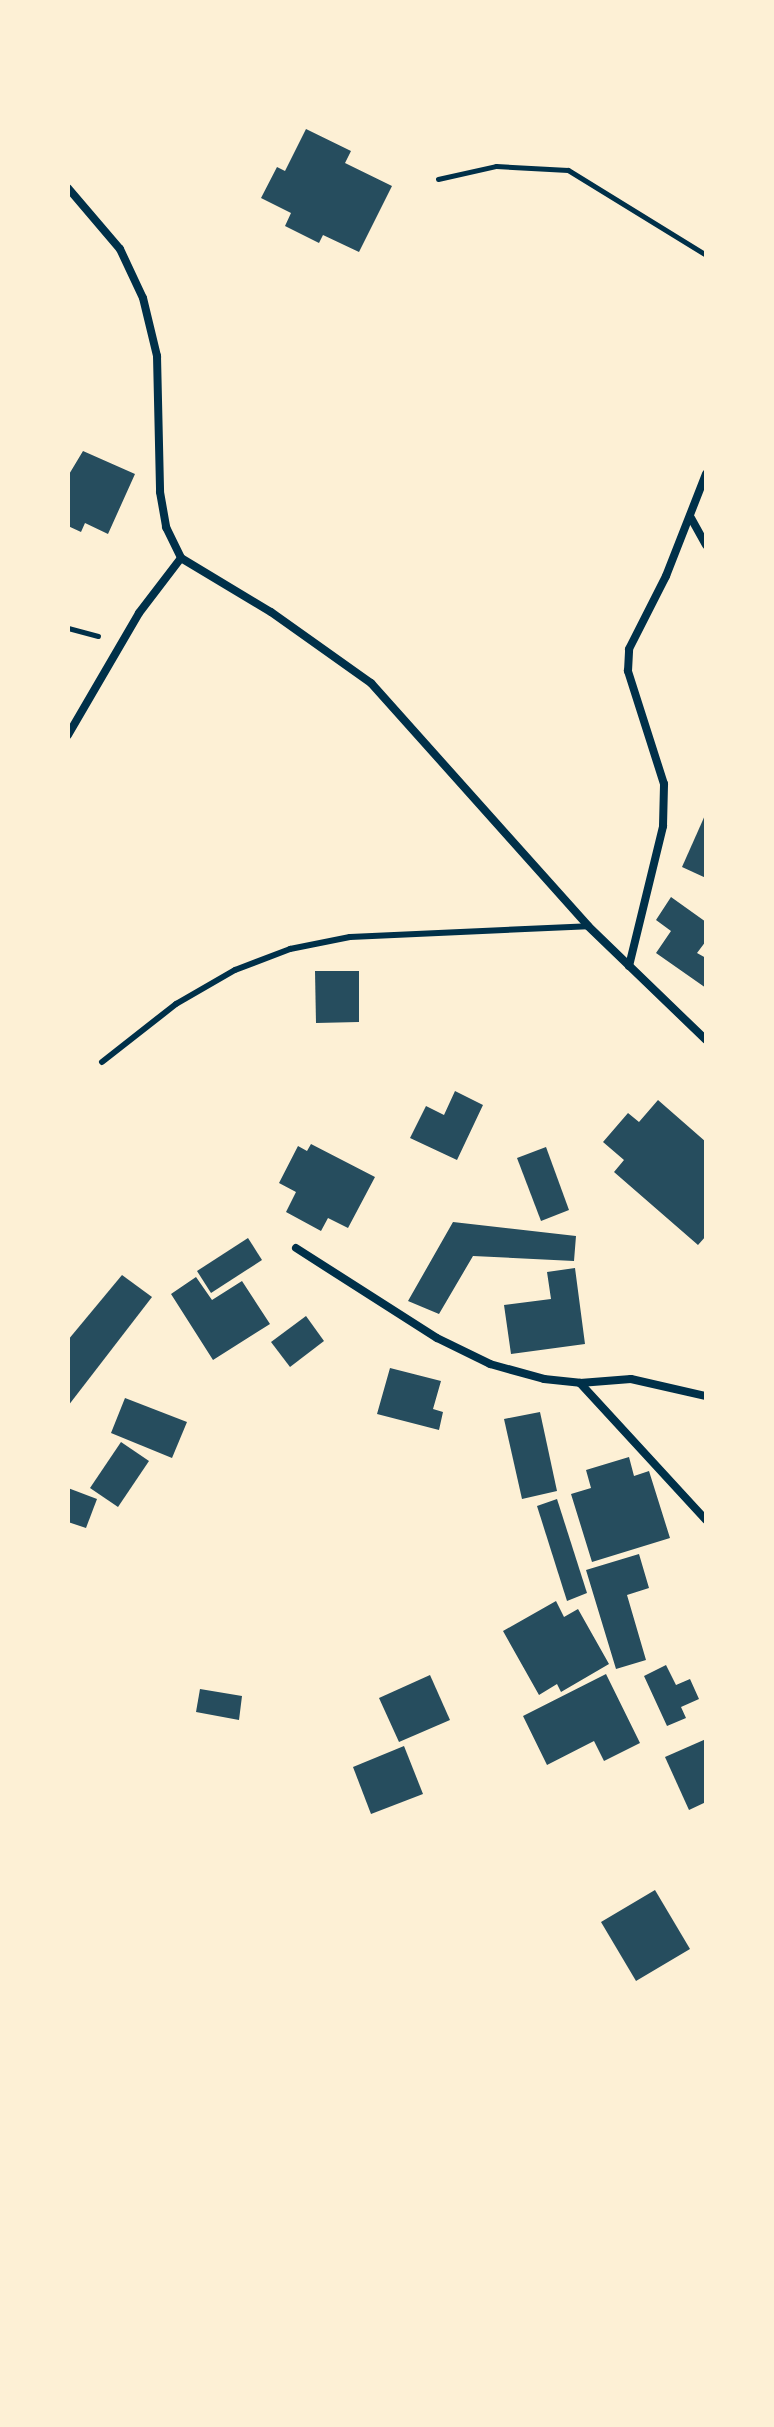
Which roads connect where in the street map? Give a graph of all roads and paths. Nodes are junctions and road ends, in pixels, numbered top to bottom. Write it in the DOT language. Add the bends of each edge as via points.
graph roads {
  1 [pos="438,179"];
  2 [pos="68,188"];
  3 [pos="706,255"];
  4 [pos="706,474"];
  5 [pos="691,518"];
  6 [pos="706,545"];
  7 [pos="181,558"];
  8 [pos="68,735"];
  9 [pos="588,926"];
  10 [pos="629,966"];
  11 [pos="706,1040"];
  12 [pos="102,1062"];
  13 [pos="296,1248"];
  14 [pos="580,1383"];
  15 [pos="706,1396"];
  16 [pos="706,1520"];
  1 -- 3 [label="path" via="496,166 568,170"];
  2 -- 7 [label="street" via="120,249 143,298 157,356 160,492 166,527"];
  4 -- 5 [label="street"];
  5 -- 6 [label="street"];
  5 -- 10 [label="street" via="629,649 628,671 655,750 664,798 656,864"];
  7 -- 8 [label="street" via="139,613"];
  7 -- 9 [label="street" via="271,612 371,683"];
  9 -- 10 [label="street"];
  9 -- 12 [label="lane" via="350,937 290,949 235,970 176,1004"];
  10 -- 11 [label="street"];
  13 -- 14 [label="street" via="401,1316 490,1364"];
  14 -- 15 [label="street" via="631,1379"];
  14 -- 16 [label="street"];
}
